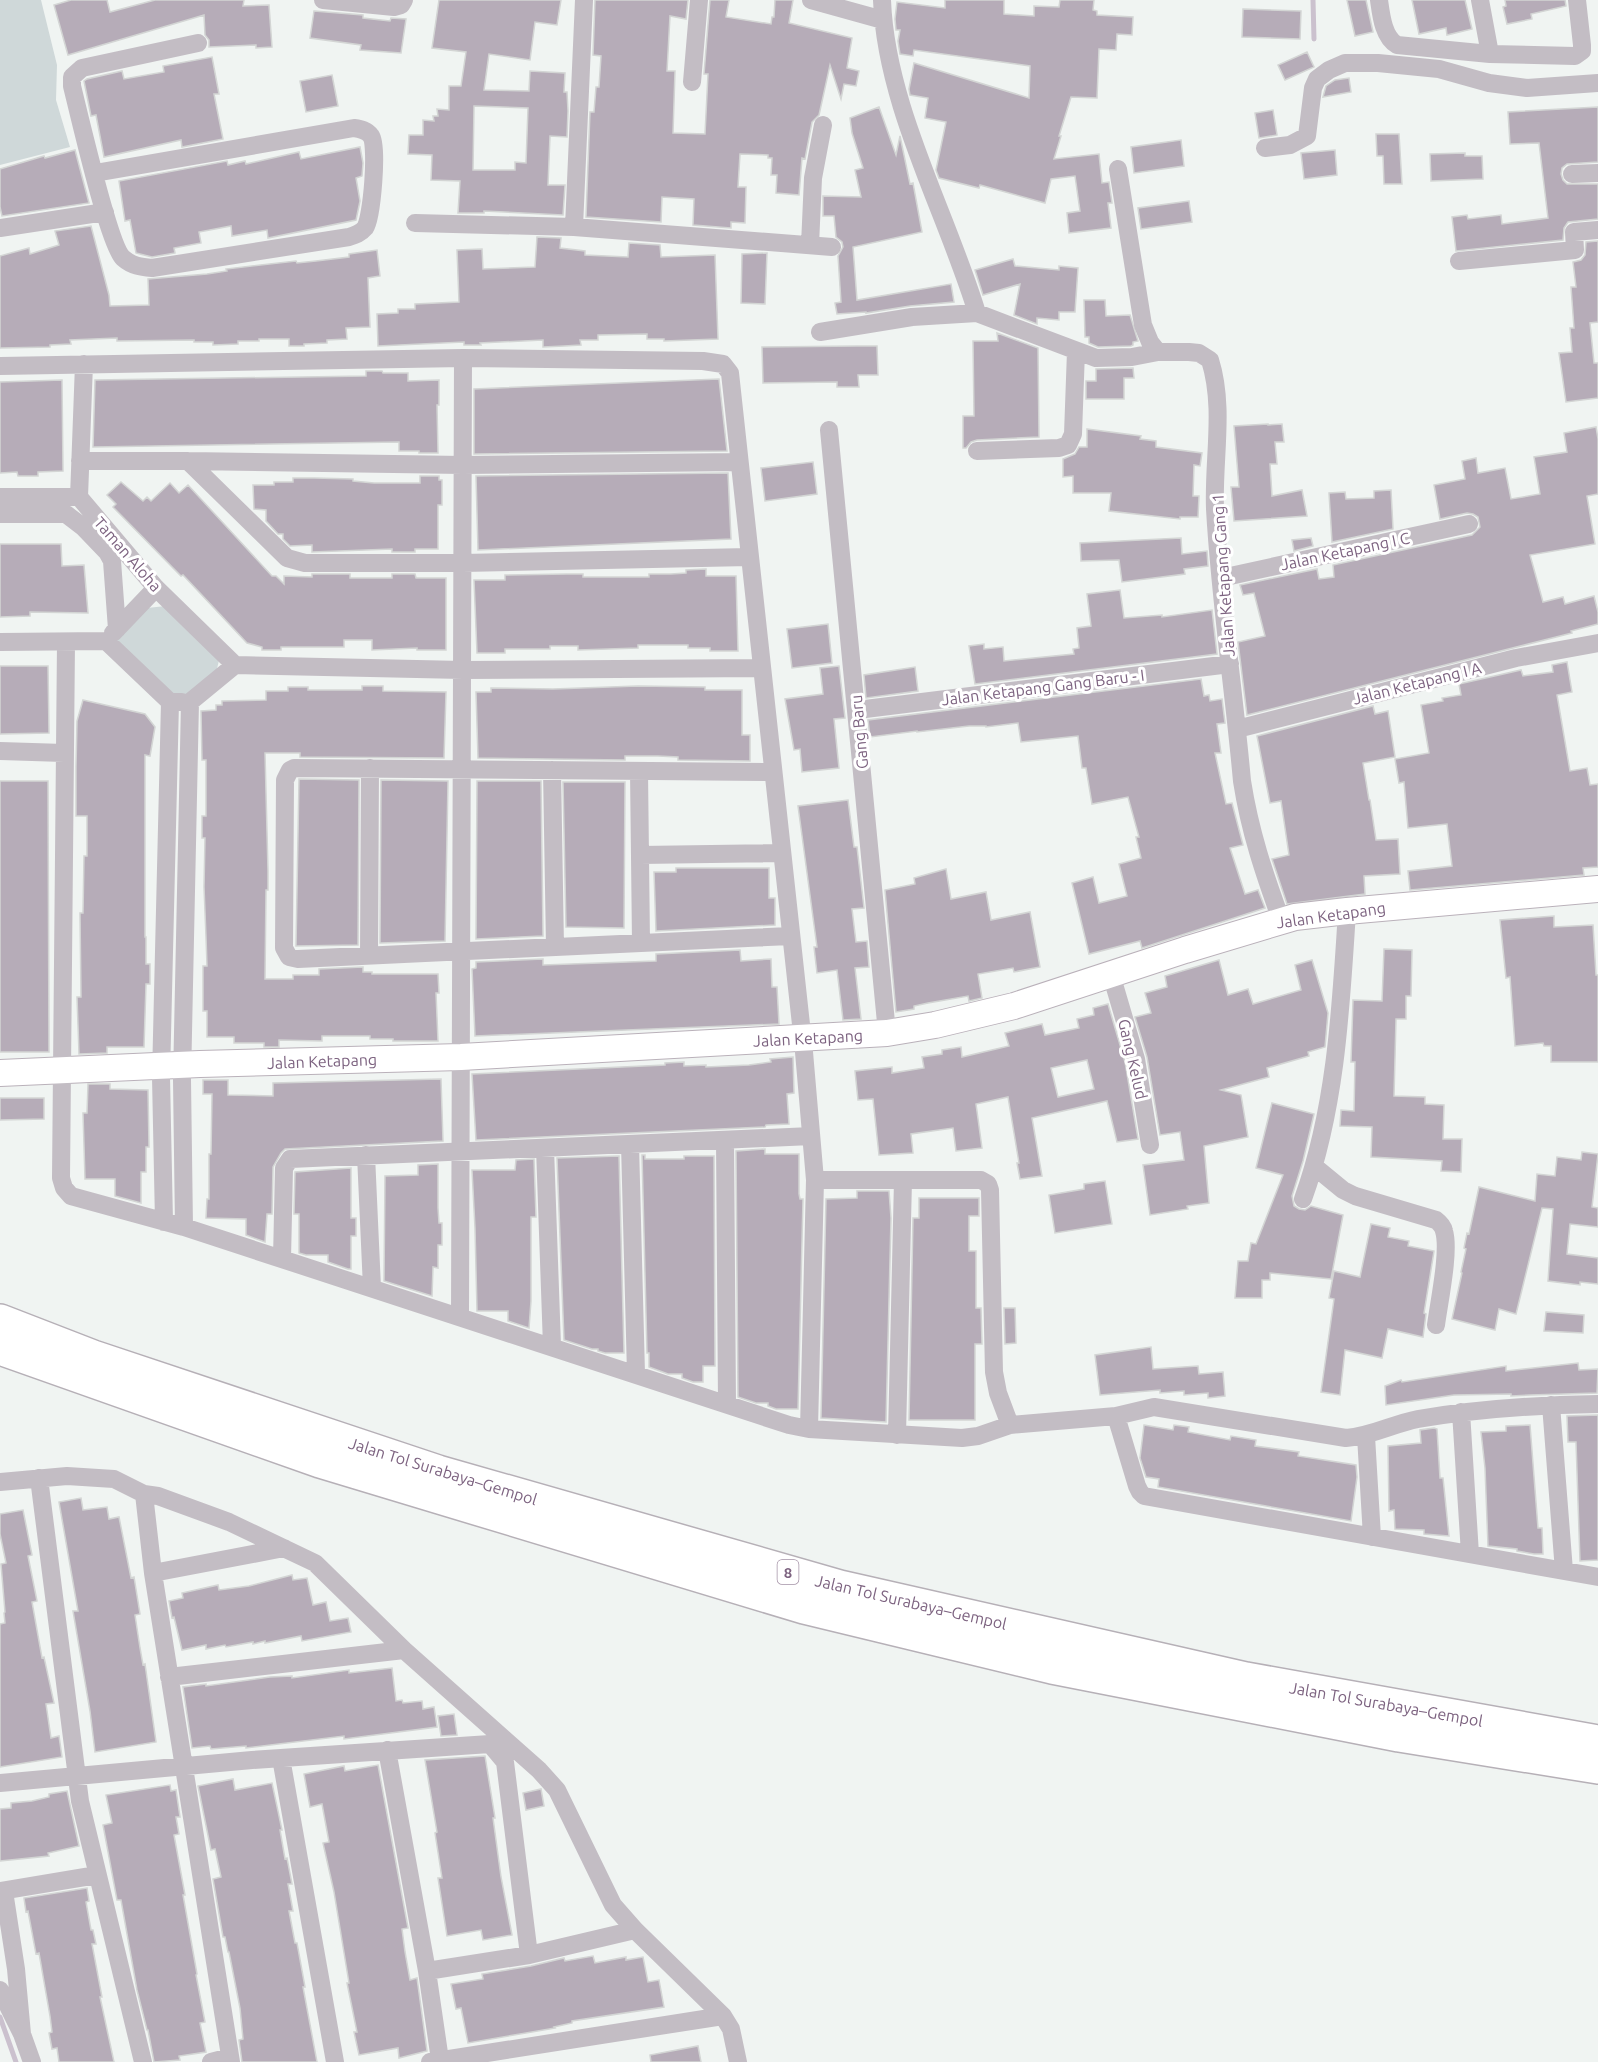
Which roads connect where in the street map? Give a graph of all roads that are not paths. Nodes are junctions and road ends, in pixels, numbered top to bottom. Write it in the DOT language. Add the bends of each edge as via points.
graph roads {
  1 [pos="324,0"];
  2 [pos="584,0"];
  3 [pos="699,0"];
  4 [pos="812,0"];
  5 [pos="882,0"];
  6 [pos="1379,0"];
  7 [pos="1480,0"];
  8 [pos="1577,0"];
  9 [pos="403,2"];
  10 [pos="883,20"];
  11 [pos="198,43"];
  12 [pos="1490,54"];
  13 [pos="692,82"];
  14 [pos="1598,83"];
  15 [pos="823,125"];
  16 [pos="1265,148"];
  17 [pos="1118,169"];
  18 [pos="95,173"];
  19 [pos="1598,173"];
  20 [pos="1572,174"];
  21 [pos="105,212"];
  22 [pos="415,223"];
  23 [pos="574,227"];
  24 [pos="0,228"];
  25 [pos="1598,230"];
  26 [pos="810,245"];
  27 [pos="832,247"];
  28 [pos="1459,261"];
  29 [pos="977,313"];
  30 [pos="820,332"];
  31 [pos="1076,351"];
  32 [pos="1158,352"];
  33 [pos="463,358"];
  34 [pos="84,364"];
  35 [pos="0,366"];
  36 [pos="829,430"];
  37 [pos="977,451"];
  38 [pos="80,461"];
  39 [pos="188,461"];
  40 [pos="739,462"];
  41 [pos="463,465"];
  42 [pos="0,497"];
  43 [pos="79,497"];
  44 [pos="0,514"];
  45 [pos="1469,525"];
  46 [pos="749,558"];
  47 [pos="463,563"];
  48 [pos="1221,578"];
  49 [pos="156,588"];
  50 [pos="111,635"];
  51 [pos="0,642"];
  52 [pos="66,642"];
  53 [pos="1598,643"];
  54 [pos="235,664"];
  55 [pos="1230,664"];
  56 [pos="761,668"];
  57 [pos="463,670"];
  58 [pos="170,702"];
  59 [pos="190,702"];
  60 [pos="857,710"];
  61 [pos="1237,729"];
  62 [pos="0,751"];
  63 [pos="64,753"];
  64 [pos="370,768"];
  65 [pos="463,769"];
  66 [pos="552,770"];
  67 [pos="639,771"];
  68 [pos="772,772"];
  69 [pos="781,853"];
  70 [pos="640,855"];
  71 [pos="1598,890"];
  72 [pos="1347,911"];
  73 [pos="1281,920"];
  74 [pos="790,936"];
  75 [pos="641,943"];
  76 [pos="555,947"];
  77 [pos="461,951"];
  78 [pos="369,956"];
  79 [pos="1111,974"];
  80 [pos="887,1033"];
  81 [pos="801,1039"];
  82 [pos="461,1057"];
  83 [pos="172,1065"];
  84 [pos="61,1070"];
  85 [pos="0,1073"];
  86 [pos="811,1136"];
  87 [pos="725,1140"];
  88 [pos="630,1144"];
  89 [pos="1149,1145"];
  90 [pos="545,1148"];
  91 [pos="460,1151"];
  92 [pos="366,1155"];
  93 [pos="1315,1167"];
  94 [pos="814,1180"];
  95 [pos="903,1180"];
  96 [pos="1304,1199"];
  97 [pos="164,1222"];
  98 [pos="184,1227"];
  99 [pos="282,1259"];
  100 [pos="372,1288"];
  101 [pos="460,1316"];
  102 [pos="0,1321"];
  103 [pos="1436,1325"];
  104 [pos="552,1346"];
  105 [pos="0,1348"];
  106 [pos="636,1374"];
  107 [pos="727,1404"];
  108 [pos="1598,1404"];
  109 [pos="1551,1405"];
  110 [pos="1461,1412"];
  111 [pos="1116,1416"];
  112 [pos="1010,1425"];
  113 [pos="809,1429"];
  114 [pos="897,1435"];
  115 [pos="1366,1436"];
  116 [pos="39,1478"];
  117 [pos="0,1482"];
  118 [pos="144,1494"];
  119 [pos="1372,1537"];
  120 [pos="284,1548"];
  121 [pos="1470,1554"];
  122 [pos="1564,1571"];
  123 [pos="153,1573"];
  124 [pos="1598,1577"];
  125 [pos="404,1650"];
  126 [pos="169,1677"];
  127 [pos="496,1741"];
  128 [pos="1598,1742"];
  129 [pos="387,1750"];
  130 [pos="281,1758"];
  131 [pos="1598,1767"];
  132 [pos="183,1768"];
  133 [pos="75,1775"];
  134 [pos="0,1783"];
  135 [pos="97,1875"];
  136 [pos="2,1891"];
  137 [pos="635,1930"];
  138 [pos="529,1955"];
  139 [pos="427,1971"];
  140 [pos="0,1990"];
  141 [pos="723,2016"];
  142 [pos="22,2034"];
  143 [pos="230,2060"];
  144 [pos="435,2061"];
  145 [pos="32,2062"];
  146 [pos="143,2062"];
  147 [pos="211,2062"];
  148 [pos="335,2062"];
  149 [pos="738,2062"];
  1 -- 9 [label="street" via="394,7"];
  2 -- 23 [label="street"];
  3 -- 13 [label="street"];
  4 -- 10 [label="street"];
  5 -- 10 [label="street"];
  6 -- 12 [label="street" via="1383,21 1397,45"];
  7 -- 12 [label="street"];
  8 -- 12 [label="street" via="1582,31 1580,54"];
  10 -- 29 [label="street" via="890,65 917,150"];
  11 -- 18 [label="street" via="82,68 72,77"];
  14 -- 16 [label="street" via="1527,88 1489,83 1439,69 1378,63 1337,67 1317,79 1312,88 1307,135 1290,145"];
  15 -- 26 [label="street" via="813,178"];
  17 -- 32 [label="street" via="1143,325"];
  18 -- 21 [label="street"];
  18 -- 21 [label="street" via="354,128 372,137 375,148 370,217 365,228 349,237 152,268 136,267 121,257"];
  19 -- 20 [label="street"];
  21 -- 24 [label="street"];
  22 -- 23 [label="street"];
  23 -- 26 [label="street"];
  25 -- 28 [label="street" via="1574,232 1575,250"];
  26 -- 27 [label="street"];
  29 -- 30 [label="street" via="912,317"];
  29 -- 31 [label="street, Jalan Ketapang Gang 1"];
  31 -- 32 [label="street, Jalan Ketapang Gang 1" via="1096,358"];
  31 -- 37 [label="street" via="1073,434 1068,445"];
  32 -- 48 [label="street, Jalan Ketapang Gang 1" via="1199,353 1210,360 1216,378 1215,507"];
  33 -- 34 [label="street"];
  33 -- 40 [label="street" via="723,364 730,373"];
  33 -- 41 [label="street"];
  34 -- 35 [label="street"];
  34 -- 38 [label="street"];
  36 -- 60 [label="street, Gang Baru"];
  38 -- 39 [label="street"];
  38 -- 43 [label="street"];
  39 -- 41 [label="street"];
  39 -- 47 [label="street" via="287,558 305,563"];
  40 -- 41 [label="street"];
  40 -- 46 [label="street"];
  41 -- 47 [label="street"];
  42 -- 43 [label="street"];
  43 -- 49 [label="street, Taman Aloha"];
  44 -- 50 [label="street, Taman Aloha" via="66,514 107,552 112,561"];
  45 -- 48 [label="street, Jalan Ketapang I C"];
  46 -- 47 [label="street"];
  46 -- 56 [label="street"];
  47 -- 57 [label="street"];
  48 -- 55 [label="street, Jalan Ketapang Gang 1"];
  49 -- 50 [label="street"];
  49 -- 54 [label="street, Taman Aloha"];
  50 -- 52 [label="street"];
  50 -- 58 [label="street"];
  51 -- 52 [label="street"];
  52 -- 63 [label="street"];
  53 -- 61 [label="street, Jalan Ketapang I A" via="1516,658"];
  54 -- 57 [label="street"];
  54 -- 59 [label="street"];
  55 -- 60 [label="street, Jalan Ketapang Gang Baru - I"];
  55 -- 61 [label="street, Jalan Ketapang Gang 1"];
  56 -- 57 [label="street"];
  56 -- 68 [label="street"];
  57 -- 65 [label="street"];
  58 -- 59 [label="street"];
  58 -- 83 [label="street"];
  59 -- 83 [label="street"];
  60 -- 80 [label="street, Gang Baru"];
  61 -- 73 [label="street, Jalan Ketapang Gang 1" via="1248,820"];
  62 -- 63 [label="street"];
  63 -- 84 [label="street"];
  64 -- 65 [label="street"];
  64 -- 78 [label="street"];
  64 -- 78 [label="street" via="300,767 287,775 284,937 286,953 293,958"];
  65 -- 66 [label="street"];
  65 -- 77 [label="street"];
  66 -- 67 [label="street"];
  66 -- 76 [label="street"];
  67 -- 68 [label="street"];
  67 -- 70 [label="street"];
  68 -- 69 [label="street"];
  69 -- 70 [label="street"];
  69 -- 74 [label="street"];
  70 -- 75 [label="street"];
  71 -- 72 [label="street, Jalan Ketapang"];
  72 -- 73 [label="street, Jalan Ketapang"];
  72 -- 93 [label="street" via="1334,1067"];
  73 -- 79 [label="street, Jalan Ketapang"];
  74 -- 75 [label="street"];
  74 -- 81 [label="street"];
  75 -- 76 [label="street"];
  76 -- 77 [label="street"];
  77 -- 78 [label="street"];
  77 -- 82 [label="street"];
  79 -- 80 [label="street, Jalan Ketapang" via="1014,1006"];
  79 -- 89 [label="street, Gang Kelud" via="1136,1059"];
  80 -- 81 [label="street, Jalan Ketapang"];
  81 -- 82 [label="street, Jalan Ketapang"];
  81 -- 86 [label="street"];
  82 -- 83 [label="street, Jalan Ketapang"];
  82 -- 91 [label="street"];
  83 -- 84 [label="street, Jalan Ketapang"];
  83 -- 97 [label="street"];
  83 -- 98 [label="street"];
  84 -- 85 [label="street, Jalan Ketapang"];
  84 -- 97 [label="street" via="64,1188 82,1200"];
  86 -- 87 [label="street"];
  86 -- 94 [label="street"];
  87 -- 88 [label="street"];
  87 -- 107 [label="street"];
  88 -- 90 [label="street"];
  88 -- 106 [label="street"];
  90 -- 91 [label="street"];
  90 -- 104 [label="street"];
  91 -- 92 [label="street"];
  91 -- 101 [label="street"];
  92 -- 99 [label="street" via="287,1161"];
  92 -- 100 [label="street"];
  93 -- 96 [label="street"];
  93 -- 103 [label="street" via="1350,1194 1442,1224 1446,1247"];
  94 -- 95 [label="street"];
  94 -- 113 [label="street"];
  95 -- 112 [label="street" via="981,1180 988,1184 994,1372"];
  95 -- 114 [label="street"];
  97 -- 98 [label="street"];
  98 -- 99 [label="street"];
  99 -- 100 [label="street"];
  100 -- 101 [label="street"];
  101 -- 104 [label="street"];
  102 -- 128 [label="highway, Jalan Tol Surabaya–Gempol / 8" via="93,1358 438,1472 840,1587 1246,1679"];
  104 -- 106 [label="street"];
  105 -- 131 [label="highway, Jalan Tol Surabaya–Gempol / 8" via="320,1461 804,1607 1052,1667 1399,1735"];
  106 -- 107 [label="street"];
  107 -- 113 [label="street"];
  108 -- 109 [label="street"];
  109 -- 110 [label="street"];
  109 -- 122 [label="street"];
  110 -- 115 [label="street" via="1410,1421"];
  110 -- 121 [label="street"];
  111 -- 112 [label="street"];
  111 -- 115 [label="street" via="1154,1407 1346,1438"];
  111 -- 119 [label="street" via="1137,1486 1144,1496"];
  112 -- 114 [label="street" via="962,1438"];
  113 -- 114 [label="street"];
  115 -- 119 [label="street"];
  116 -- 117 [label="street"];
  116 -- 118 [label="street" via="114,1479"];
  116 -- 133 [label="street"];
  118 -- 120 [label="street" via="219,1519"];
  118 -- 123 [label="street"];
  119 -- 121 [label="street"];
  120 -- 123 [label="street"];
  120 -- 125 [label="street" via="315,1563"];
  121 -- 122 [label="street"];
  122 -- 124 [label="street"];
  123 -- 126 [label="street"];
  125 -- 126 [label="street"];
  125 -- 127 [label="street"];
  126 -- 132 [label="street"];
  127 -- 129 [label="street"];
  127 -- 137 [label="street" via="539,1770 557,1790 613,1905"];
  127 -- 138 [label="street" via="506,1762"];
  129 -- 130 [label="street"];
  129 -- 139 [label="street"];
  130 -- 132 [label="street"];
  130 -- 148 [label="street"];
  132 -- 133 [label="street"];
  132 -- 143 [label="street"];
  133 -- 134 [label="street"];
  133 -- 135 [label="street"];
  135 -- 136 [label="street"];
  135 -- 146 [label="street"];
  136 -- 142 [label="street" via="16,1969"];
  137 -- 138 [label="street"];
  137 -- 141 [label="street"];
  138 -- 139 [label="street"];
  139 -- 144 [label="street"];
  140 -- 142 [label="street"];
  141 -- 144 [label="street"];
  141 -- 149 [label="street" via="731,2029"];
  142 -- 145 [label="street"];
  143 -- 147 [label="street"];
}
